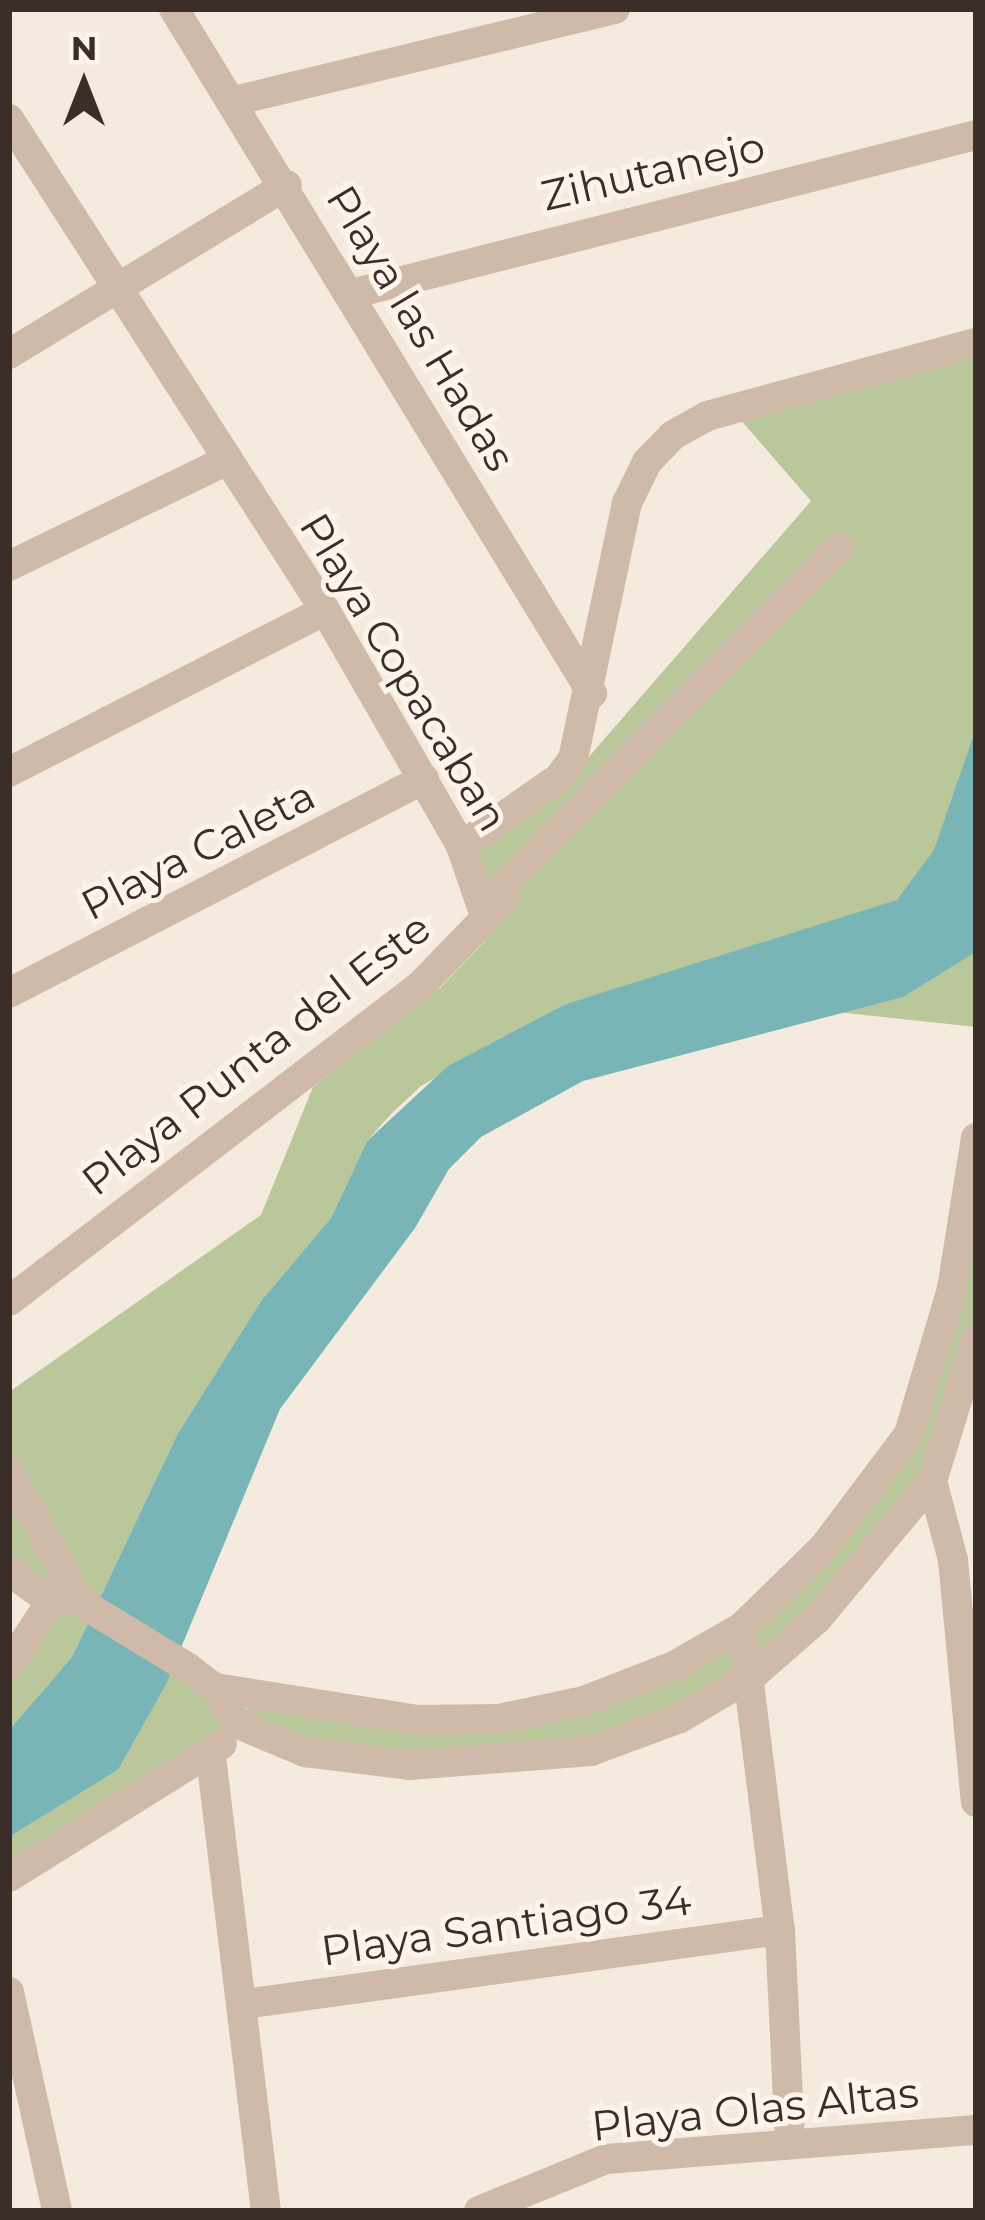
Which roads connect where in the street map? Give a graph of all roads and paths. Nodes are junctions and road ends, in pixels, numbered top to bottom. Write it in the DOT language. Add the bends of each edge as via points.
graph roads {
  1 [pos="174,9"];
  2 [pos="615,9"];
  3 [pos="233,101"];
  4 [pos="12,132"];
  5 [pos="976,135"];
  6 [pos="286,185"];
  7 [pos="118,292"];
  8 [pos="351,294"];
  9 [pos="976,343"];
  10 [pos="9,354"];
  11 [pos="225,460"];
  12 [pos="839,547"];
  13 [pos="9,566"];
  14 [pos="325,610"];
  15 [pos="592,693"];
  16 [pos="9,772"];
  17 [pos="424,779"];
  18 [pos="461,846"];
  19 [pos="9,993"];
  20 [pos="976,1138"];
  21 [pos="972,1207"];
  22 [pos="9,1300"];
  23 [pos="976,1339"];
  24 [pos="909,1434"];
  25 [pos="962,1444"];
  26 [pos="9,1471"];
  27 [pos="932,1481"];
  28 [pos="9,1570"];
  29 [pos="73,1597"];
  30 [pos="742,1628"];
  31 [pos="9,1665"];
  32 [pos="753,1675"];
  33 [pos="969,1675"];
  34 [pos="215,1688"];
  35 [pos="256,1695"];
  36 [pos="238,1724"];
  37 [pos="211,1757"];
  38 [pos="976,1802"];
  39 [pos="9,1877"];
  40 [pos="780,1930"];
  41 [pos="9,1992"];
  42 [pos="244,2004"];
  43 [pos="976,2130"];
  44 [pos="790,2140"];
  45 [pos="57,2211"];
  46 [pos="266,2211"];
  47 [pos="479,2211"];
  1 -- 3 [label="street, Playa las Hadas"];
  2 -- 3 [label="street"];
  3 -- 6 [label="street, Playa las Hadas"];
  4 -- 7 [label="street, Playa Copacaban"];
  5 -- 8 [label="street, Zihutanejo"];
  6 -- 7 [label="street"];
  6 -- 8 [label="street, Playa las Hadas"];
  7 -- 10 [label="street"];
  7 -- 11 [label="street, Playa Copacaban"];
  8 -- 15 [label="street, Playa las Hadas"];
  9 -- 15 [label="street" via="707,416 673,435 647,462 626,503"];
  11 -- 13 [label="street"];
  11 -- 14 [label="street, Playa Copacaban"];
  12 -- 18 [label="street, Playa Copacaban" via="482,907"];
  12 -- 22 [label="street, Playa Punta del Este" via="459,953"];
  14 -- 16 [label="street"];
  14 -- 17 [label="street, Playa Copacaban"];
  15 -- 18 [label="street" via="584,735 559,778"];
  17 -- 18 [label="street, Playa Copacaban"];
  17 -- 19 [label="street, Playa Caleta"];
  20 -- 21 [label="street"];
  21 -- 24 [label="street"];
  23 -- 25 [label="street"];
  24 -- 25 [label="street"];
  24 -- 30 [label="street" via="824,1547"];
  25 -- 27 [label="street"];
  26 -- 29 [label="street"];
  27 -- 32 [label="street" via="817,1619"];
  27 -- 33 [label="street"];
  28 -- 29 [label="street"];
  29 -- 31 [label="street"];
  29 -- 34 [label="street"];
  30 -- 32 [label="street"];
  30 -- 35 [label="street" via="584,1701 499,1719 416,1720"];
  32 -- 36 [label="street" via="680,1718 591,1751 491,1764 332,1758"];
  32 -- 40 [label="street"];
  33 -- 38 [label="street"];
  34 -- 35 [label="street"];
  34 -- 36 [label="street"];
  35 -- 36 [label="street"];
  36 -- 37 [label="street"];
  37 -- 39 [label="street"];
  37 -- 42 [label="street"];
  40 -- 42 [label="street, Playa Santiago 34"];
  40 -- 44 [label="street"];
  41 -- 45 [label="street"];
  42 -- 46 [label="street"];
  43 -- 44 [label="street, Playa Olas Altas"];
  44 -- 47 [label="street, Playa Olas Altas" via="606,2159"];
}
